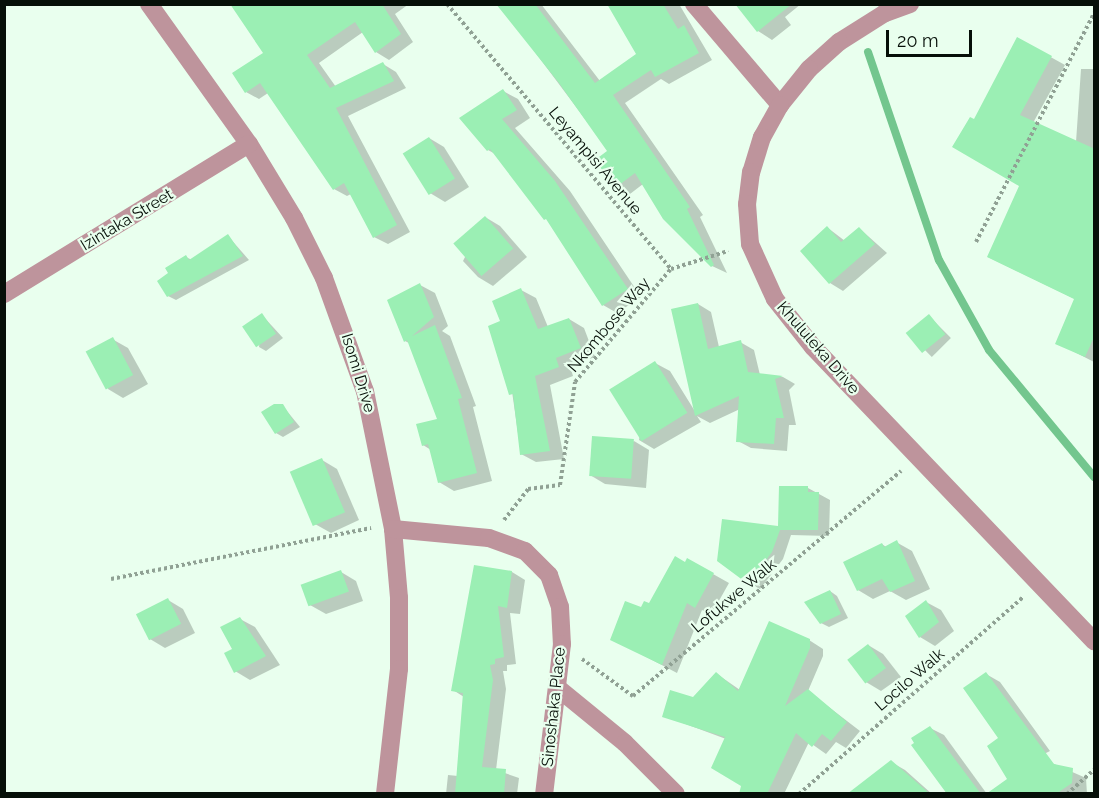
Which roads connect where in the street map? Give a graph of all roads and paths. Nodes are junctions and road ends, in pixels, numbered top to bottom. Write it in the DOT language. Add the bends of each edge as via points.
graph roads {
  1 [pos="149,4"];
  2 [pos="447,4"];
  3 [pos="694,4"];
  4 [pos="910,4"];
  5 [pos="1095,14"];
  6 [pos="780,105"];
  7 [pos="249,144"];
  8 [pos="976,242"];
  9 [pos="750,244"];
  10 [pos="671,269"];
  11 [pos="4,294"];
  12 [pos="918,458"];
  13 [pos="393,529"];
  14 [pos="489,538"];
  15 [pos="111,579"];
  16 [pos="1037,585"];
  17 [pos="1095,641"];
  18 [pos="562,644"];
  19 [pos="559,689"];
  20 [pos="1095,770"];
  21 [pos="385,794"];
  22 [pos="544,794"];
  23 [pos="676,794"];
  24 [pos="799,794"];
  25 [pos="1067,794"];
  1 -- 7 [label="street, Isomi Drive"];
  2 -- 10 [label="path, Leyampisi Avenue"];
  3 -- 6 [label="street"];
  4 -- 6 [label="street, Khululeka Drive" via="885,13 839,42 809,69"];
  5 -- 8 [label="path"];
  6 -- 9 [label="street, Khululeka Drive" via="762,137 751,172 747,204"];
  7 -- 11 [label="street, Izintaka Street"];
  7 -- 13 [label="street, Isomi Drive" via="294,218 345,329 378,442"];
  9 -- 10 [label="path"];
  9 -- 12 [label="street, Khululeka Drive" via="775,299 813,347"];
  10 -- 14 [label="path, Nkombose Way" via="575,382 560,485 528,489"];
  12 -- 16 [label="street, Khululeka Drive"];
  12 -- 18 [label="path, Lofukwe Walk" via="633,696"];
  13 -- 14 [label="street, Sinoshaka Place"];
  13 -- 15 [label="path" via="358,530"];
  13 -- 21 [label="street, Isomi Drive" via="399,669"];
  14 -- 18 [label="street, Sinoshaka Place" via="525,550 549,575 560,607"];
  16 -- 17 [label="street, Khululeka Drive"];
  16 -- 24 [label="path, Locilo Walk"];
  18 -- 19 [label="street, Sinoshaka Place"];
  19 -- 22 [label="street, Sinoshaka Place"];
  19 -- 23 [label="street" via="625,743"];
  20 -- 25 [label="path"];
}
